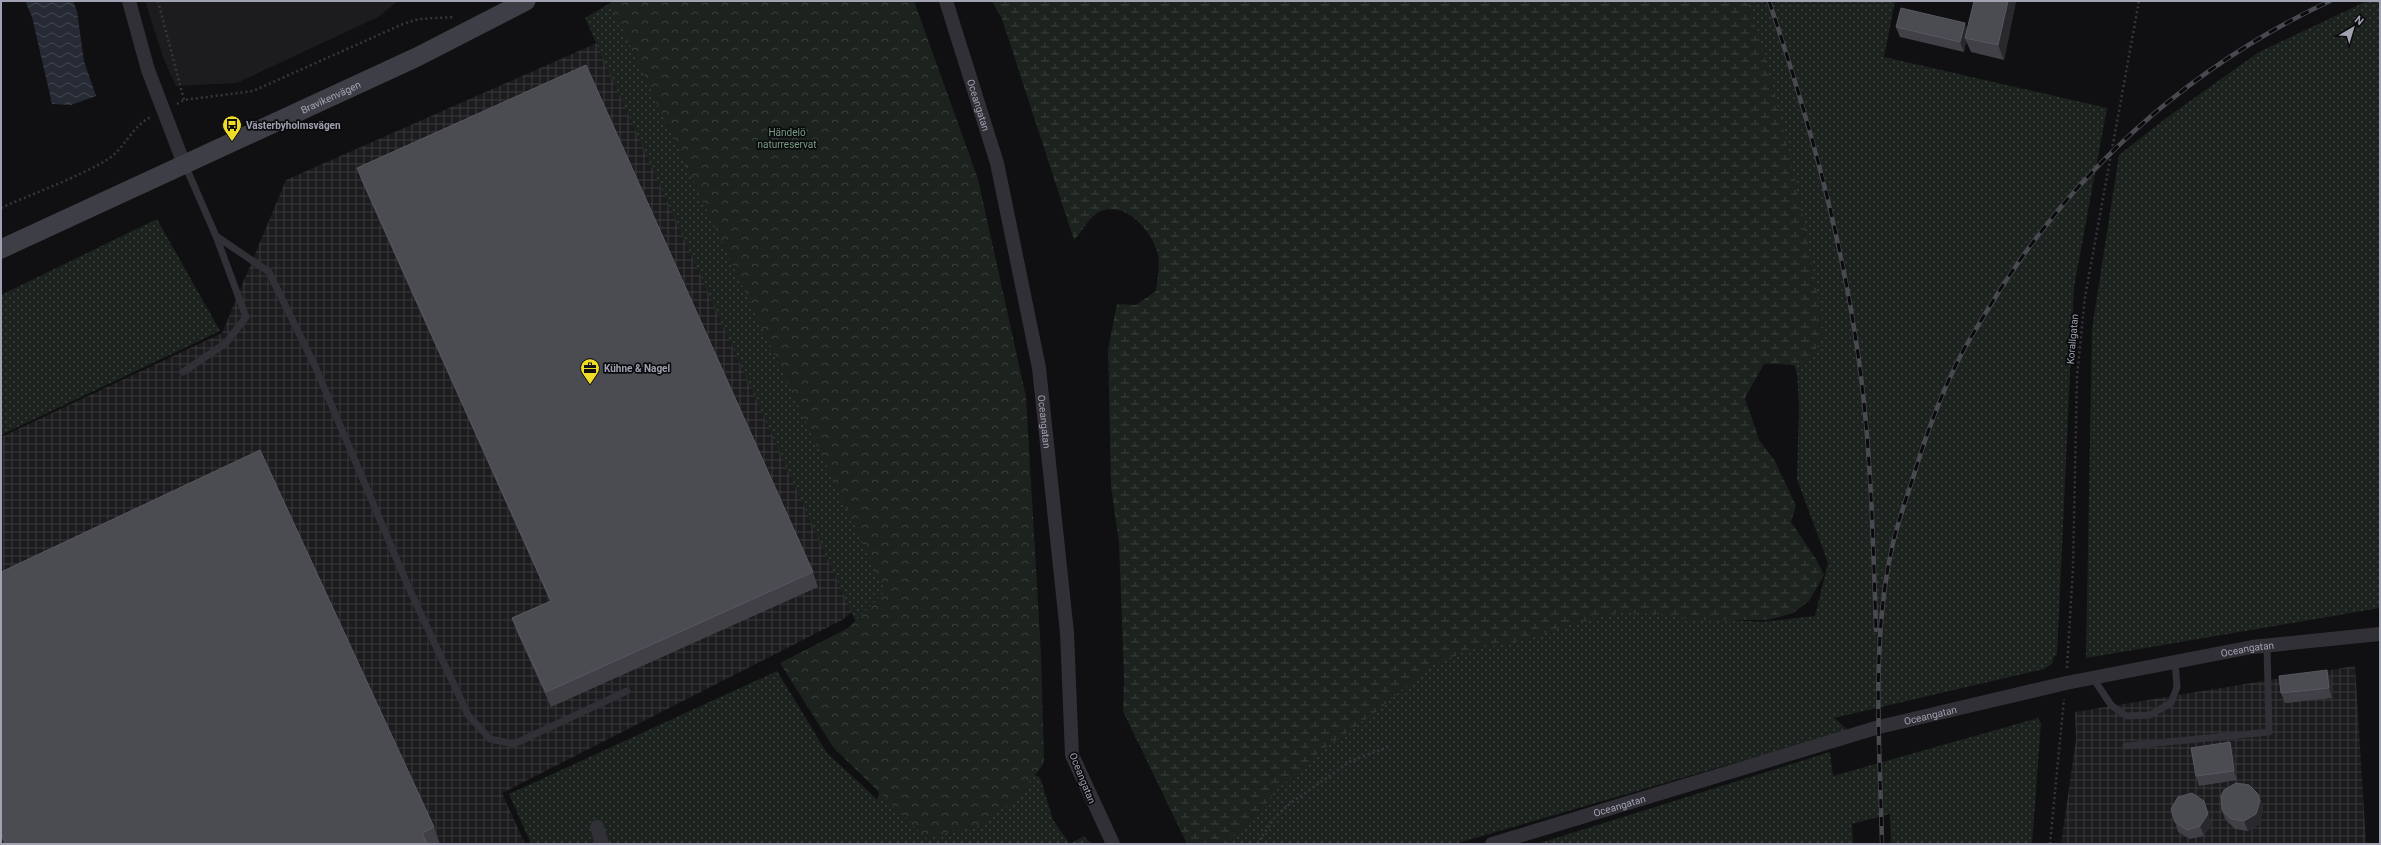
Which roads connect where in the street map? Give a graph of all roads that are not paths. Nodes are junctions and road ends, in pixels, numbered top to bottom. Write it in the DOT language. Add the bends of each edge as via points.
graph roads {
  1 [pos="129,1"];
  2 [pos="526,1"];
  3 [pos="946,1"];
  4 [pos="184,164"];
  5 [pos="216,236"];
  6 [pos="1,249"];
  7 [pos="183,372"];
  8 [pos="2380,634"];
  9 [pos="2267,645"];
  10 [pos="2175,662"];
  11 [pos="2093,678"];
  12 [pos="627,691"];
  13 [pos="2126,746"];
  14 [pos="597,827"];
  15 [pos="602,844"];
  16 [pos="1113,844"];
  17 [pos="1492,844"];
  1 -- 4 [label="street" via="148,70"];
  2 -- 4 [label="street, Bravikenvägen" via="417,57"];
  3 -- 16 [label="street, Oceangatan" via="997,163 1039,368 1067,633 1072,755"];
  4 -- 5 [label="lane"];
  4 -- 6 [label="street, Bravikenvägen"];
  5 -- 7 [label="lane" via="246,317 226,343"];
  5 -- 12 [label="lane" via="269,272 315,366 408,586 468,715 490,739 514,744"];
  8 -- 9 [label="street, Oceangatan"];
  9 -- 10 [label="street, Oceangatan"];
  9 -- 13 [label="lane" via="2269,732"];
  10 -- 11 [label="street, Oceangatan"];
  10 -- 11 [label="lane" via="2177,687 2171,703 2150,715 2126,716 2111,705"];
  11 -- 17 [label="street, Oceangatan" via="1848,736"];
  14 -- 15 [label="street"];
}
